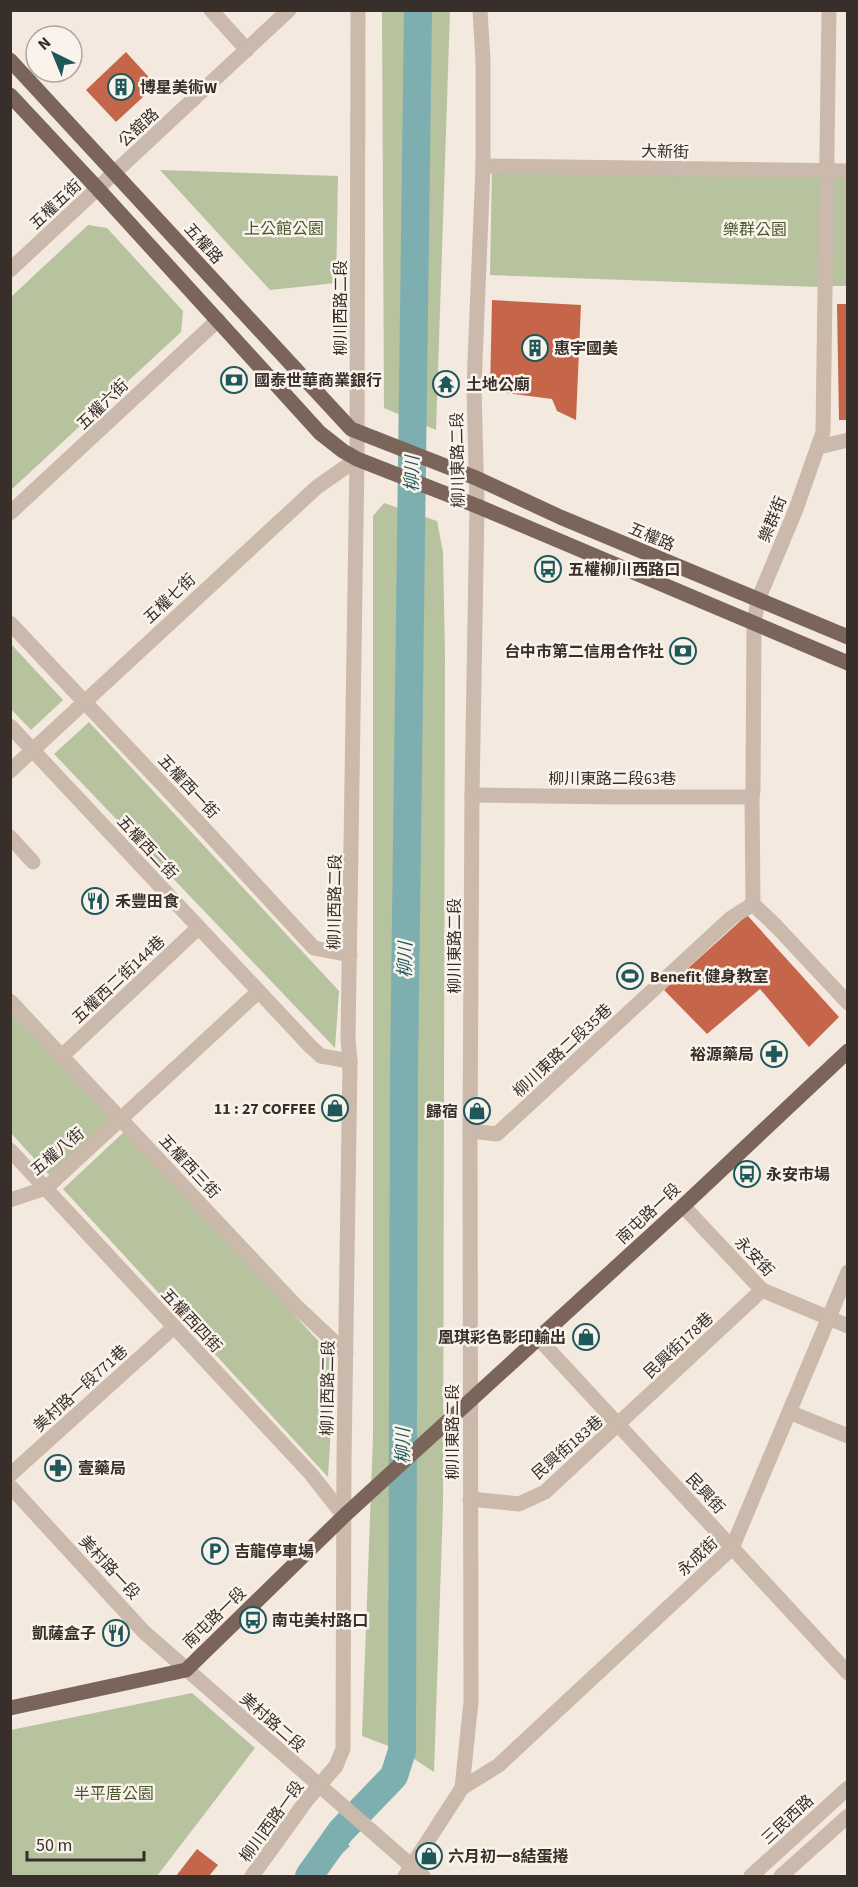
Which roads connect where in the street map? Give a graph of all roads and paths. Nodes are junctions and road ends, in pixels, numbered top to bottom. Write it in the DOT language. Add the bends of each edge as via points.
graph roads {
  1 [pos="210,10"];
  2 [pos="290,10"];
  3 [pos="358,10"];
  4 [pos="480,10"];
  5 [pos="829,10"];
  6 [pos="247,50"];
  7 [pos="10,60"];
  8 [pos="10,95"];
  9 [pos="483,166"];
  10 [pos="826,170"];
  11 [pos="848,171"];
  12 [pos="116,172"];
  13 [pos="98,189"];
  14 [pos="10,270"];
  15 [pos="218,320"];
  16 [pos="357,433"];
  17 [pos="848,440"];
  18 [pos="819,447"];
  19 [pos="357,459"];
  20 [pos="476,478"];
  21 [pos="477,506"];
  22 [pos="10,513"];
  23 [pos="758,600"];
  24 [pos="10,623"];
  25 [pos="754,623"];
  26 [pos="848,637"];
  27 [pos="848,663"];
  28 [pos="85,702"];
  29 [pos="10,726"];
  30 [pos="33,750"];
  31 [pos="10,771"];
  32 [pos="472,795"];
  33 [pos="752,796"];
  34 [pos="10,837"];
  35 [pos="33,862"];
  36 [pos="753,904"];
  37 [pos="198,928"];
  38 [pos="350,955"];
  39 [pos="258,992"];
  40 [pos="10,1001"];
  41 [pos="848,1003"];
  42 [pos="848,1051"];
  43 [pos="62,1056"];
  44 [pos="350,1061"];
  45 [pos="121,1119"];
  46 [pos="470,1131"];
  47 [pos="10,1150"];
  48 [pos="46,1188"];
  49 [pos="10,1200"];
  50 [pos="683,1206"];
  51 [pos="848,1272"];
  52 [pos="762,1290"];
  53 [pos="829,1318"];
  54 [pos="848,1326"];
  55 [pos="174,1327"];
  56 [pos="538,1338"];
  57 [pos="346,1353"];
  58 [pos="470,1400"];
  59 [pos="789,1412"];
  60 [pos="619,1425"];
  61 [pos="848,1436"];
  62 [pos="10,1475"];
  63 [pos="10,1486"];
  64 [pos="470,1499"];
  65 [pos="344,1516"];
  66 [pos="732,1548"];
  67 [pos="186,1670"];
  68 [pos="848,1673"];
  69 [pos="10,1708"];
  70 [pos="318,1786"];
  71 [pos="462,1788"];
  72 [pos="848,1788"];
  73 [pos="848,1816"];
  74 [pos="413,1873"];
  75 [pos="252,1876"];
  76 [pos="750,1876"];
  77 [pos="781,1876"];
  1 -- 6 [label="street"];
  2 -- 6 [label="street, 公舘路"];
  3 -- 16 [label="street, 柳川西路二段"];
  4 -- 9 [label="street, 柳川東路二段"];
  5 -- 10 [label="street, 樂群街"];
  6 -- 12 [label="street, 公舘路"];
  7 -- 12 [label="main road, 五權路"];
  8 -- 13 [label="main road"];
  9 -- 10 [label="street, 大新街"];
  9 -- 20 [label="street, 柳川東路二段" via="474,387"];
  10 -- 11 [label="street, 大新街"];
  10 -- 18 [label="street, 樂群街" via="823,432"];
  12 -- 13 [label="street, 公舘路"];
  12 -- 16 [label="main road, 五權路"];
  13 -- 14 [label="street, 五權五街"];
  13 -- 15 [label="main road"];
  15 -- 19 [label="main road" via="320,433"];
  15 -- 22 [label="street, 五權六街"];
  16 -- 19 [label="street, 柳川西路二段"];
  16 -- 20 [label="main road, 五權路"];
  17 -- 18 [label="street"];
  18 -- 23 [label="street, 樂群街"];
  19 -- 21 [label="main road"];
  19 -- 28 [label="street, 五權七街" via="317,487"];
  19 -- 38 [label="street, 柳川西路二段"];
  20 -- 21 [label="street, 柳川東路二段"];
  20 -- 23 [label="main road, 五權路"];
  21 -- 25 [label="main road"];
  21 -- 32 [label="street, 柳川東路二段"];
  23 -- 25 [label="street, 樂群街"];
  23 -- 26 [label="main road, 五權路"];
  24 -- 28 [label="street, 五權西一街"];
  25 -- 27 [label="main road"];
  25 -- 33 [label="street, 樂群街"];
  28 -- 30 [label="street, 五權七街"];
  28 -- 38 [label="street, 五權西一街" via="314,948"];
  29 -- 30 [label="street, 五權西二街"];
  30 -- 31 [label="street, 五權七街"];
  30 -- 37 [label="street, 五權西二街"];
  32 -- 33 [label="street, 柳川東路二段63巷"];
  32 -- 46 [label="street, 柳川東路二段"];
  33 -- 36 [label="street, 樂群街"];
  34 -- 35 [label="street"];
  36 -- 41 [label="street"];
  36 -- 46 [label="street, 柳川東路二段35巷" via="731,918 497,1134"];
  37 -- 39 [label="street, 五權西二街"];
  37 -- 43 [label="street, 五權西二街144巷"];
  38 -- 44 [label="street, 柳川西路二段"];
  39 -- 44 [label="street, 五權西二街" via="321,1056"];
  39 -- 45 [label="street"];
  40 -- 43 [label="street, 五權西三街"];
  42 -- 50 [label="main road, 南屯路一段"];
  43 -- 45 [label="street, 五權西三街"];
  44 -- 57 [label="street, 柳川西路二段"];
  45 -- 48 [label="street, 五權八街"];
  45 -- 57 [label="street, 五權西三街" via="295,1305"];
  46 -- 58 [label="street, 柳川東路二段"];
  47 -- 48 [label="street, 五權西四街"];
  48 -- 49 [label="street, 五權八街"];
  48 -- 55 [label="street, 五權西四街"];
  50 -- 52 [label="street, 永安街"];
  50 -- 56 [label="main road, 南屯路一段"];
  51 -- 53 [label="street, 永成街"];
  52 -- 53 [label="street, 永安街"];
  52 -- 60 [label="street, 民興街178巷"];
  53 -- 54 [label="street, 永安街"];
  53 -- 59 [label="street, 永成街"];
  55 -- 62 [label="street, 美村路一段771巷"];
  55 -- 65 [label="street, 五權西四街" via="311,1474"];
  56 -- 58 [label="main road, 南屯路一段"];
  56 -- 60 [label="street, 民興街"];
  57 -- 65 [label="street, 柳川西路二段"];
  58 -- 64 [label="street, 柳川東路二段"];
  58 -- 65 [label="main road, 南屯路一段"];
  59 -- 61 [label="street"];
  59 -- 66 [label="street, 永成街"];
  60 -- 64 [label="street, 民興街183巷" via="545,1492 519,1504"];
  60 -- 66 [label="street, 民興街"];
  63 -- 67 [label="street, 美村路一段" via="144,1632"];
  64 -- 71 [label="street, 柳川東路二段" via="471,1702"];
  65 -- 67 [label="main road, 南屯路一段"];
  65 -- 70 [label="street, 柳川西路二段" via="343,1749 336,1766"];
  66 -- 68 [label="street, 民興街"];
  66 -- 71 [label="street, 永成街" via="499,1765"];
  67 -- 69 [label="main road, 南屯路一段"];
  67 -- 70 [label="street, 美村路二段"];
  70 -- 74 [label="street, 美村路二段"];
  70 -- 75 [label="street, 柳川西路一段"];
  71 -- 74 [label="street, 柳川東路二段"];
  72 -- 76 [label="street, 三民西路"];
  73 -- 77 [label="street"];
}
